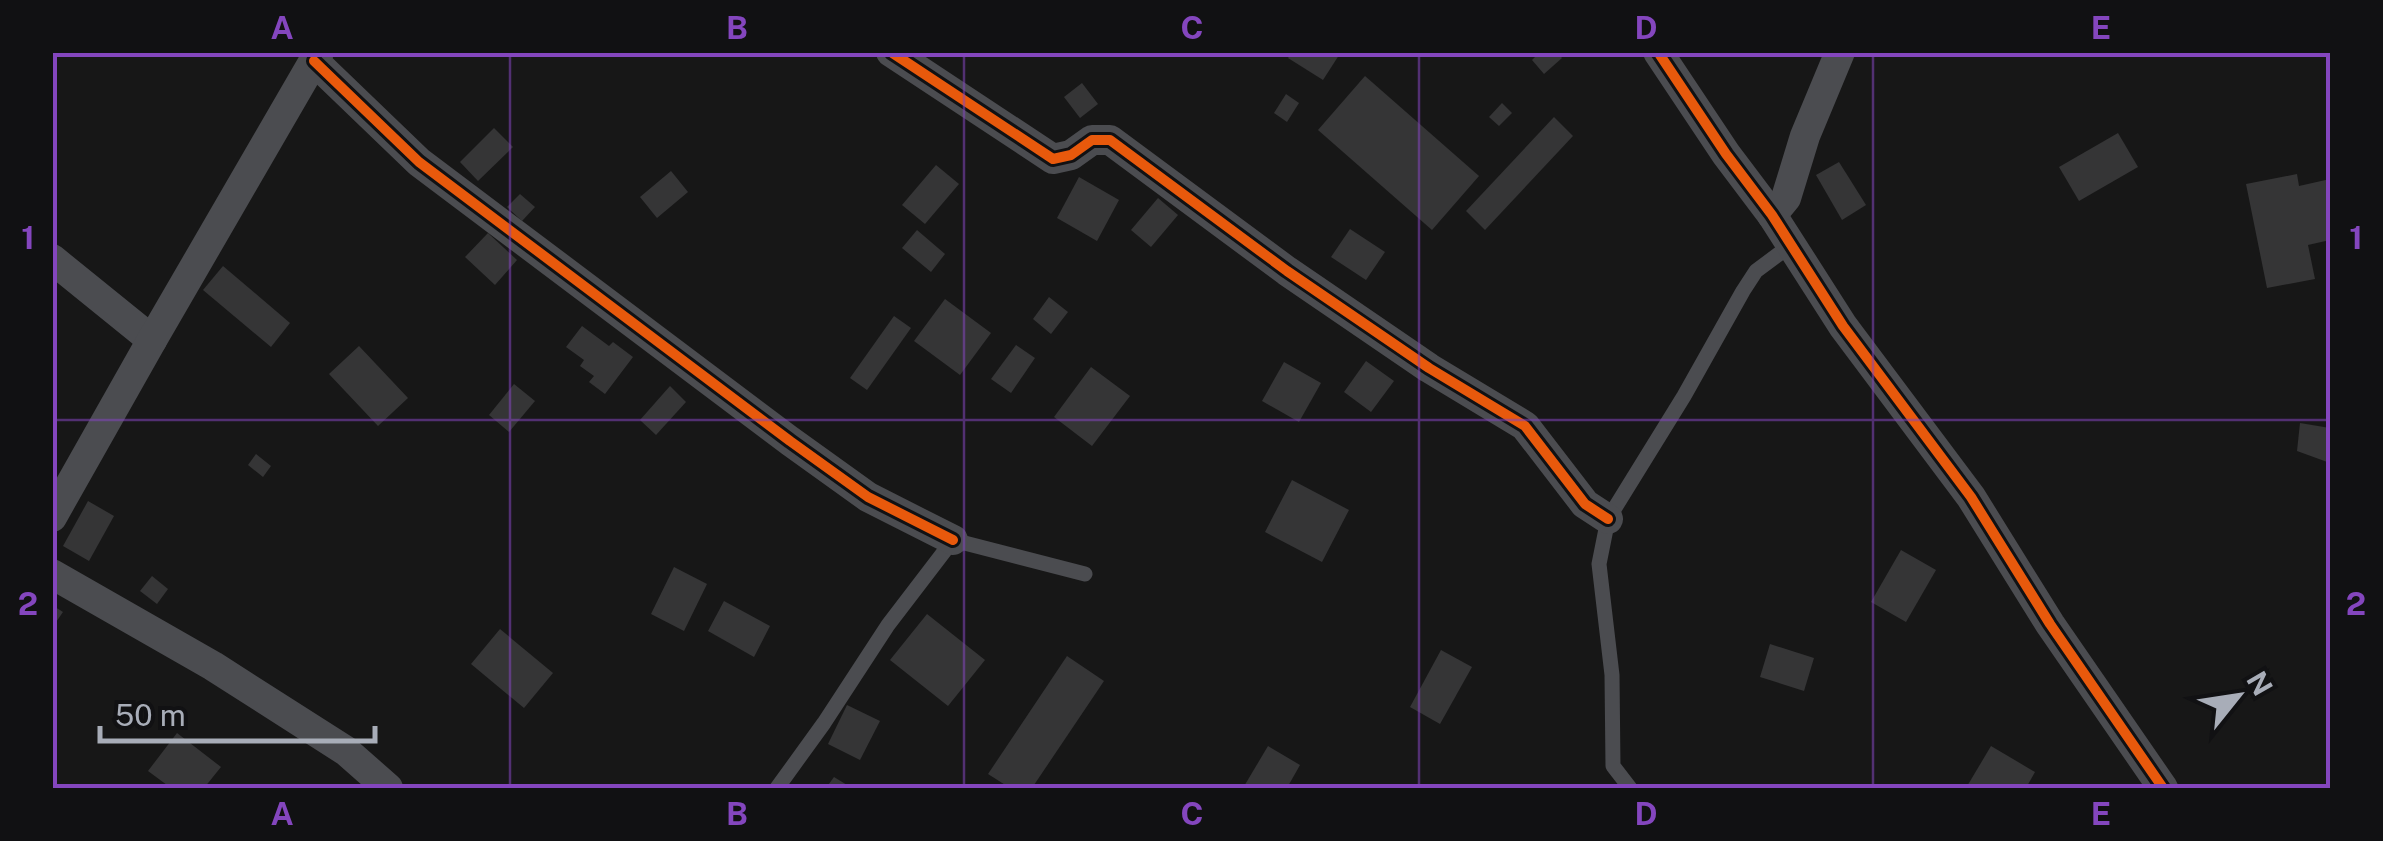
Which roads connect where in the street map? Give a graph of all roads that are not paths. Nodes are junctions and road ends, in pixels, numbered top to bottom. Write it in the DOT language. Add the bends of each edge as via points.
graph roads {
  1 [pos="891,52"];
  2 [pos="1658,52"];
  3 [pos="1840,52"];
  4 [pos="316,57"];
  5 [pos="1772,215"];
  6 [pos="1791,245"];
  7 [pos="52,259"];
  8 [pos="152,340"];
  9 [pos="57,499"];
  10 [pos="1608,519"];
  11 [pos="953,540"];
  12 [pos="52,574"];
  13 [pos="1085,574"];
  14 [pos="388,788"];
  15 [pos="777,788"];
  16 [pos="1630,788"];
  17 [pos="2163,788"];
  1 -- 10 [label="street" via="1054,159 1092,140 1110,140 1318,292 1525,426 1584,504"];
  2 -- 5 [label="street"];
  3 -- 5 [label="street" via="1786,198"];
  4 -- 8 [label="street"];
  4 -- 11 [label="street" via="418,162 868,497"];
  5 -- 6 [label="street"];
  6 -- 10 [label="lane" via="1756,271"];
  6 -- 17 [label="street" via="1971,497"];
  7 -- 8 [label="street"];
  8 -- 9 [label="street"];
  10 -- 16 [label="lane" via="1599,564 1612,674 1612,766"];
  11 -- 13 [label="lane"];
  11 -- 15 [label="lane"];
  12 -- 14 [label="street" via="213,666 346,751"];
}
